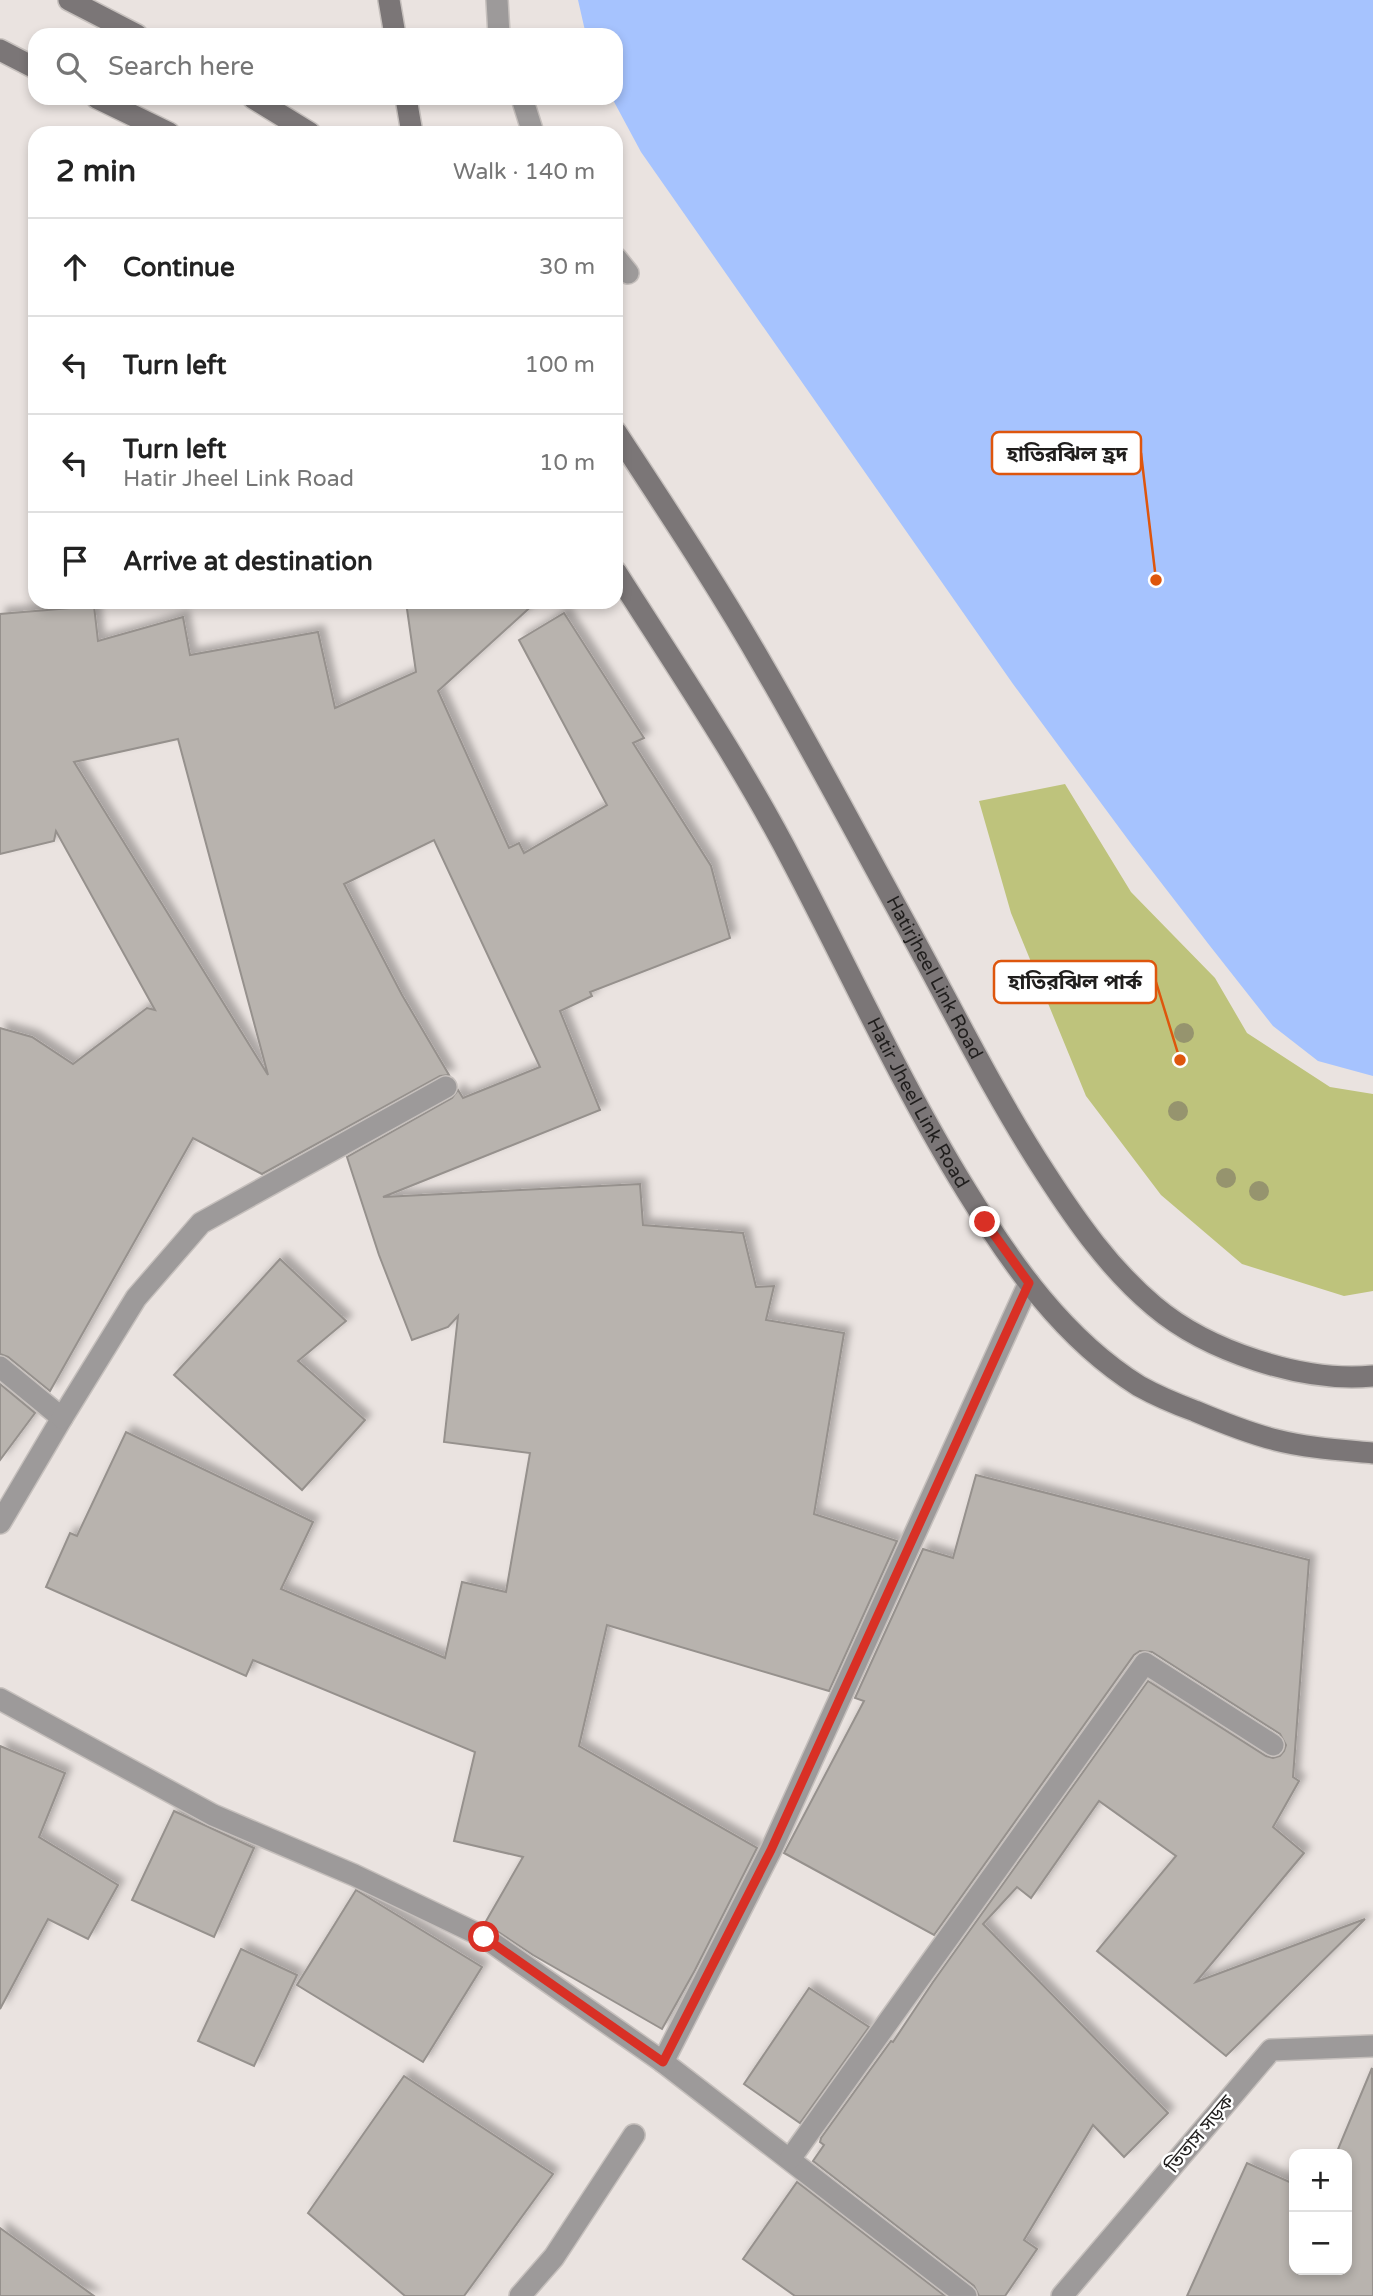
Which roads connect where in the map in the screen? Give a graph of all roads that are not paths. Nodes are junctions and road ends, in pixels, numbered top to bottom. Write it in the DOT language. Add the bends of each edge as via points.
graph roads {
  1 [pos="69,0"];
  2 [pos="389,0"];
  3 [pos="497,0"];
  4 [pos="123,28"];
  5 [pos="394,28"];
  6 [pos="499,28"];
  7 [pos="0,50"];
  8 [pos="28,64"];
  9 [pos="111,105"];
  10 [pos="264,105"];
  11 [pos="407,105"];
  12 [pos="524,105"];
  13 [pos="155,126"];
  14 [pos="299,126"];
  15 [pos="411,126"];
  16 [pos="531,126"];
  17 [pos="623,443"];
  18 [pos="623,583"];
  19 [pos="446,1087"];
  20 [pos="1029,1283"];
  21 [pos="0,1367"];
  22 [pos="1373,1376"];
  23 [pos="62,1418"];
  24 [pos="1373,1453"];
  25 [pos="0,1523"];
  26 [pos="0,1699"];
  27 [pos="1273,1745"];
  28 [pos="1373,2046"];
  29 [pos="663,2062"];
  30 [pos="634,2136"];
  31 [pos="790,2159"];
  32 [pos="520,2296"];
  33 [pos="966,2296"];
  34 [pos="1062,2296"];
  1 -- 4 [label="main road"];
  2 -- 5 [label="main road"];
  3 -- 6 [label="street"];
  7 -- 8 [label="main road"];
  9 -- 13 [label="main road"];
  10 -- 14 [label="main road"];
  11 -- 15 [label="main road"];
  12 -- 16 [label="street"];
  17 -- 22 [label="main road, Hatirjheel Link Road" via="765,668 1014,1124 1075,1219 1126,1281 1183,1328 1246,1356 1299,1371"];
  18 -- 20 [label="main road, Hatir Jheel Link Road" via="793,862 936,1142"];
  19 -- 23 [label="street" via="201,1223 136,1298"];
  20 -- 24 [label="main road, Hatir Jheel Link Road" via="1105,1362 1160,1396 1276,1440"];
  20 -- 29 [label="street" via="771,1850"];
  21 -- 23 [label="street"];
  23 -- 25 [label="street"];
  26 -- 29 [label="street" via="213,1815 484,1937"];
  27 -- 31 [label="street" via="1145,1663"];
  28 -- 34 [label="street, তিতাস সড়ক" via="1271,2050"];
  29 -- 31 [label="street"];
  30 -- 32 [label="street" via="554,2257"];
  31 -- 33 [label="street"];
}
